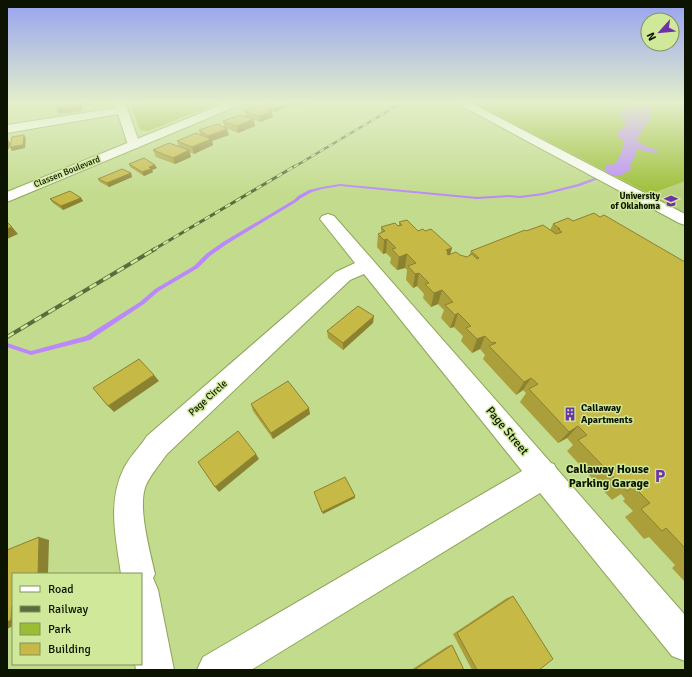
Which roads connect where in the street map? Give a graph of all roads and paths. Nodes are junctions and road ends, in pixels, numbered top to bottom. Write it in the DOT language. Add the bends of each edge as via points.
graph roads {
  1 [pos="130,134"];
  2 [pos="162,134"];
  3 [pos="520,134"];
  4 [pos="134,145"];
  5 [pos="7,197"];
  6 [pos="328,219"];
  7 [pos="685,220"];
  8 [pos="367,265"];
  9 [pos="544,474"];
  10 [pos="138,573"];
  11 [pos="142,596"];
  12 [pos="685,642"];
  13 [pos="155,670"];
  14 [pos="216,670"];
  1 -- 4 [label="street"];
  2 -- 4 [label="street, Classen Boulevard"];
  3 -- 7 [label="street"];
  4 -- 5 [label="street, Classen Boulevard"];
  6 -- 8 [label="street, Page Street"];
  8 -- 9 [label="street, Page Street"];
  8 -- 10 [label="street, Page Circle" via="343,276 157,445 134,479 129,499"];
  9 -- 12 [label="street, Page Street"];
  9 -- 14 [label="street"];
  11 -- 13 [label="street"];
}
